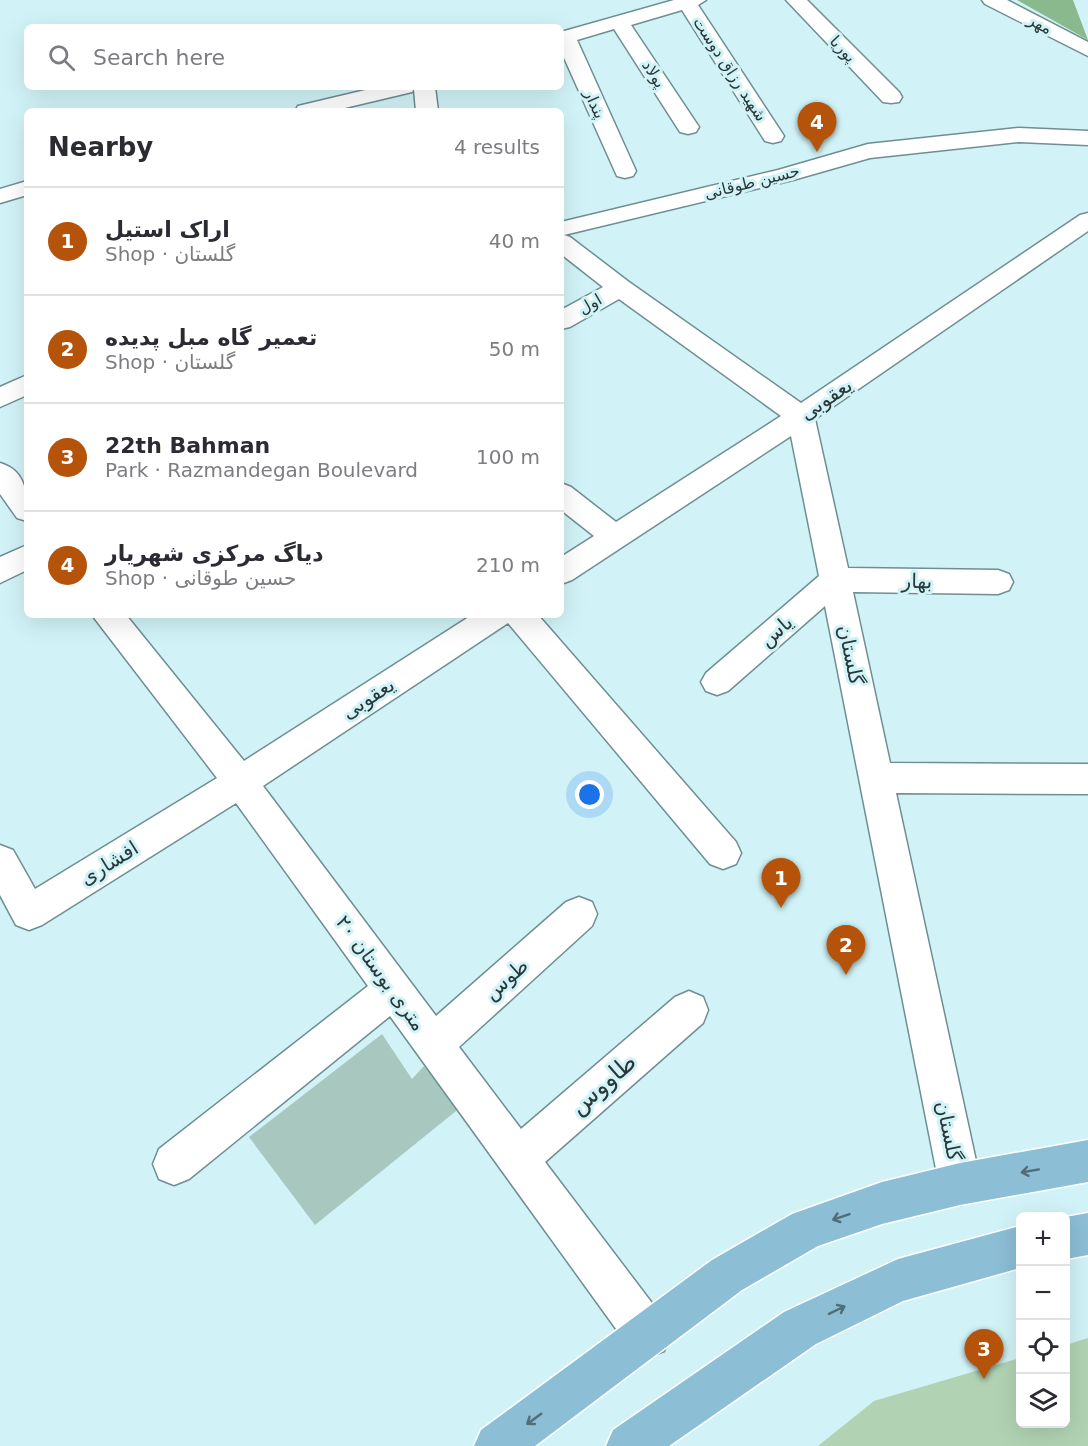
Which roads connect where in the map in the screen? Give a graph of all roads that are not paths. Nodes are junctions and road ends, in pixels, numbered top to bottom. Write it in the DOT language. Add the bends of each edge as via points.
graph roads {
  1 [pos="796,0"];
  2 [pos="992,0"];
  3 [pos="691,1"];
  4 [pos="619,22"];
  5 [pos="564,38"];
  6 [pos="564,40"];
  7 [pos="1088,50"];
  8 [pos="392,90"];
  9 [pos="424,90"];
  10 [pos="891,98"];
  11 [pos="318,108"];
  12 [pos="427,108"];
  13 [pos="688,127"];
  14 [pos="773,136"];
  15 [pos="1088,138"];
  16 [pos="625,171"];
  17 [pos="24,189"];
  18 [pos="0,196"];
  19 [pos="1088,220"];
  20 [pos="564,228"];
  21 [pos="564,244"];
  22 [pos="620,288"];
  23 [pos="564,319"];
  24 [pos="24,386"];
  25 [pos="0,398"];
  26 [pos="801,416"];
  27 [pos="0,472"];
  28 [pos="564,496"];
  29 [pos="24,506"];
  30 [pos="615,537"];
  31 [pos="24,558"];
  32 [pos="564,570"];
  33 [pos="0,571"];
  34 [pos="835,580"];
  35 [pos="998,582"];
  36 [pos="110,618"];
  37 [pos="491,618"];
  38 [pos="522,618"];
  39 [pos="717,682"];
  40 [pos="876,778"];
  41 [pos="1088,779"];
  42 [pos="240,782"];
  43 [pos="723,853"];
  44 [pos="0,861"];
  45 [pos="579,914"];
  46 [pos="393,990"];
  47 [pos="689,1010"];
  48 [pos="433,1044"];
  49 [pos="517,1159"];
  50 [pos="1088,1161"];
  51 [pos="174,1164"];
  52 [pos="960,1184"];
  53 [pos="1088,1234"];
  54 [pos="1070,1237"];
  55 [pos="1016,1248"];
  56 [pos="648,1335"];
  57 [pos="497,1446"];
  58 [pos="629,1446"];
  1 -- 10 [label="street, پوریا"];
  2 -- 7 [label="street, مهر"];
  3 -- 4 [label="street"];
  3 -- 14 [label="street, شهید رزاق دوست"];
  4 -- 5 [label="street"];
  4 -- 13 [label="street, پولاد"];
  6 -- 16 [label="street, پندار"];
  8 -- 11 [label="street"];
  9 -- 12 [label="street"];
  15 -- 20 [label="street, حسین طوقانی" via="1019,135 868,152"];
  17 -- 18 [label="street"];
  19 -- 26 [label="street, یعقوبی"];
  21 -- 22 [label="street"];
  22 -- 23 [label="street, اول"];
  22 -- 26 [label="street"];
  24 -- 25 [label="street"];
  26 -- 30 [label="street, یعقوبی"];
  26 -- 34 [label="street, گلستان"];
  27 -- 29 [label="street"];
  28 -- 30 [label="street"];
  30 -- 32 [label="street, یعقوبی"];
  31 -- 33 [label="street"];
  34 -- 35 [label="street, بهار"];
  34 -- 39 [label="street, یاس"];
  34 -- 40 [label="street, گلستان"];
  36 -- 42 [label="street, ۲۰ متری بوستان"];
  37 -- 42 [label="street, یعقوبی"];
  38 -- 43 [label="street"];
  40 -- 41 [label="street"];
  40 -- 52 [label="street, گلستان"];
  42 -- 44 [label="street, افشاری" via="29,913"];
  42 -- 46 [label="street, ۲۰ متری بوستان"];
  45 -- 48 [label="street, طوس"];
  46 -- 48 [label="street, ۲۰ متری بوستان"];
  46 -- 51 [label="street"];
  47 -- 49 [label="street, طاووس"];
  48 -- 49 [label="street, ۲۰ متری بوستان"];
  49 -- 56 [label="street, ۲۰ متری بوستان"];
  50 -- 52 [label="main road, one-way"];
  52 -- 56 [label="main road, one-way" via="882,1203 807,1229 727,1275"];
  53 -- 54 [label="main road"];
  58 -- 55 [label="main road, one-way" via="800,1328 898,1281"];
  56 -- 57 [label="main road, one-way"];
}
